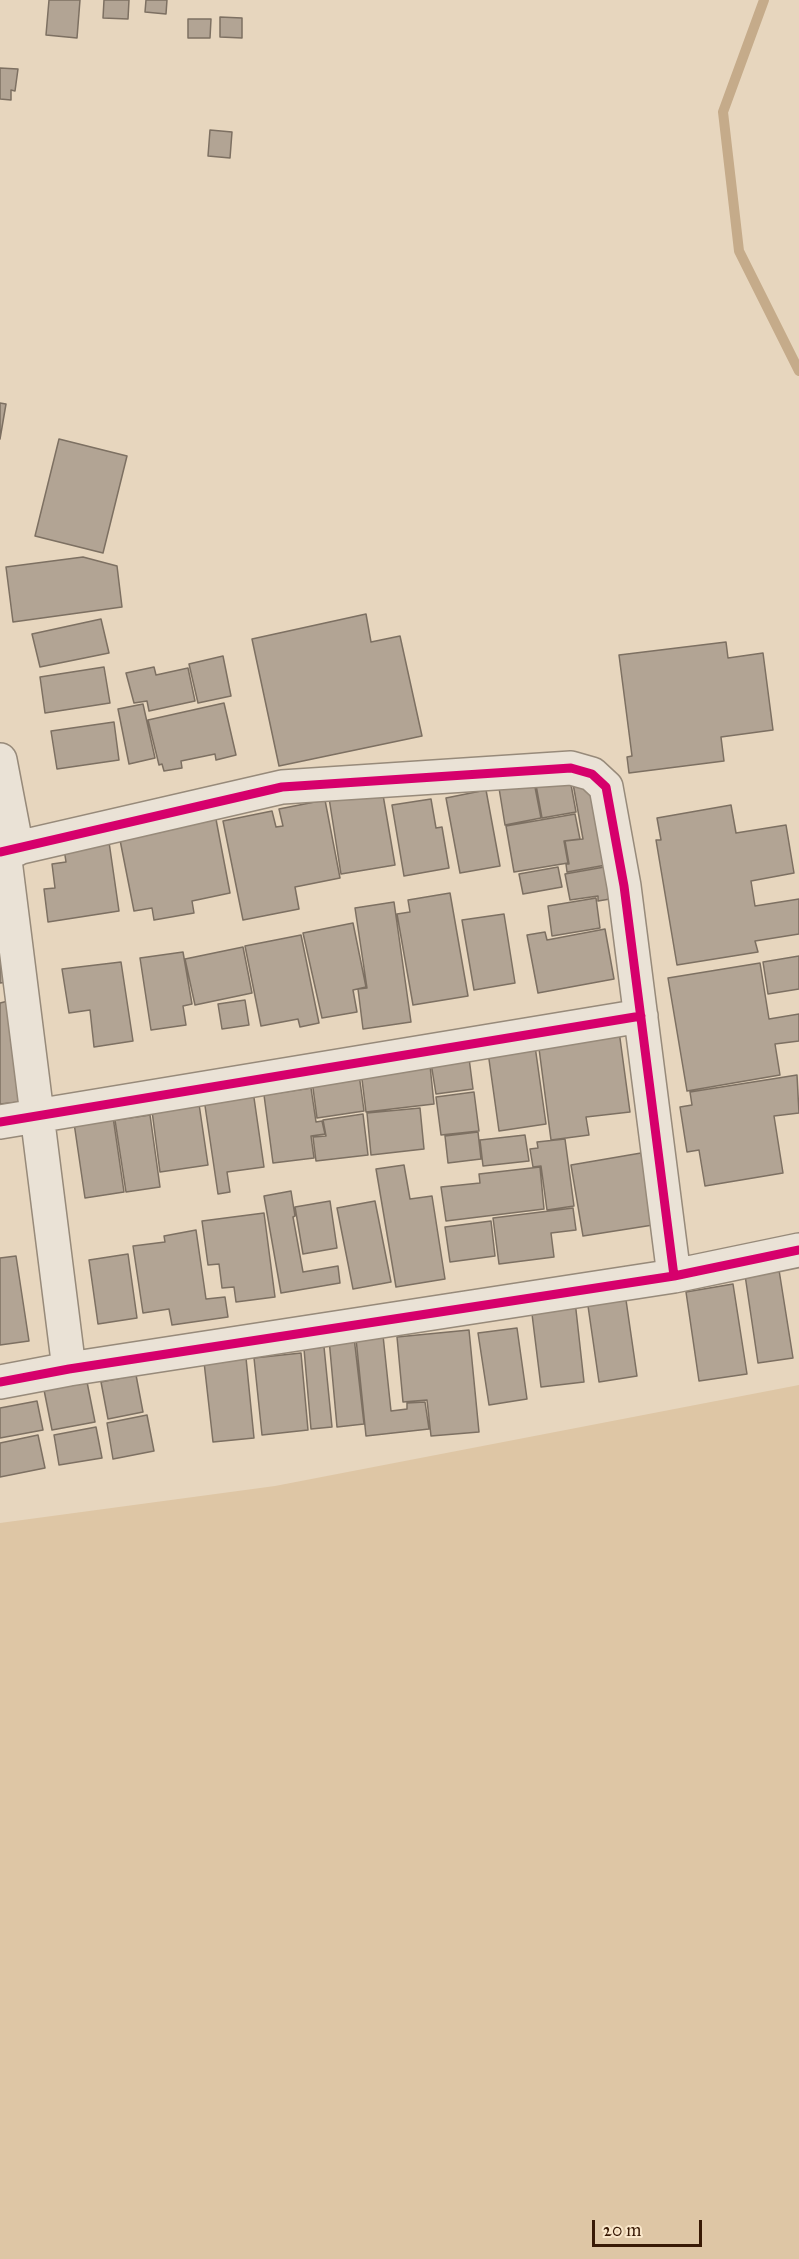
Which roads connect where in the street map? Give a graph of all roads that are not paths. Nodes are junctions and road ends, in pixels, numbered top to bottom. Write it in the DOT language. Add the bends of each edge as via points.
graph roads {
  1 [pos="0,759"];
  2 [pos="7,851"];
  3 [pos="641,1016"];
  4 [pos="37,1116"];
  5 [pos="0,1122"];
  6 [pos="799,1250"];
  7 [pos="674,1276"];
  8 [pos="69,1369"];
  9 [pos="0,1382"];
  1 -- 2 [label="street"];
  2 -- 3 [label="street" via="282,787 571,768 592,774 606,787"];
  2 -- 4 [label="street"];
  3 -- 4 [label="street"];
  3 -- 7 [label="street"];
  4 -- 5 [label="street"];
  4 -- 8 [label="street"];
  6 -- 7 [label="street"];
  7 -- 8 [label="street"];
  8 -- 9 [label="street"];
}
